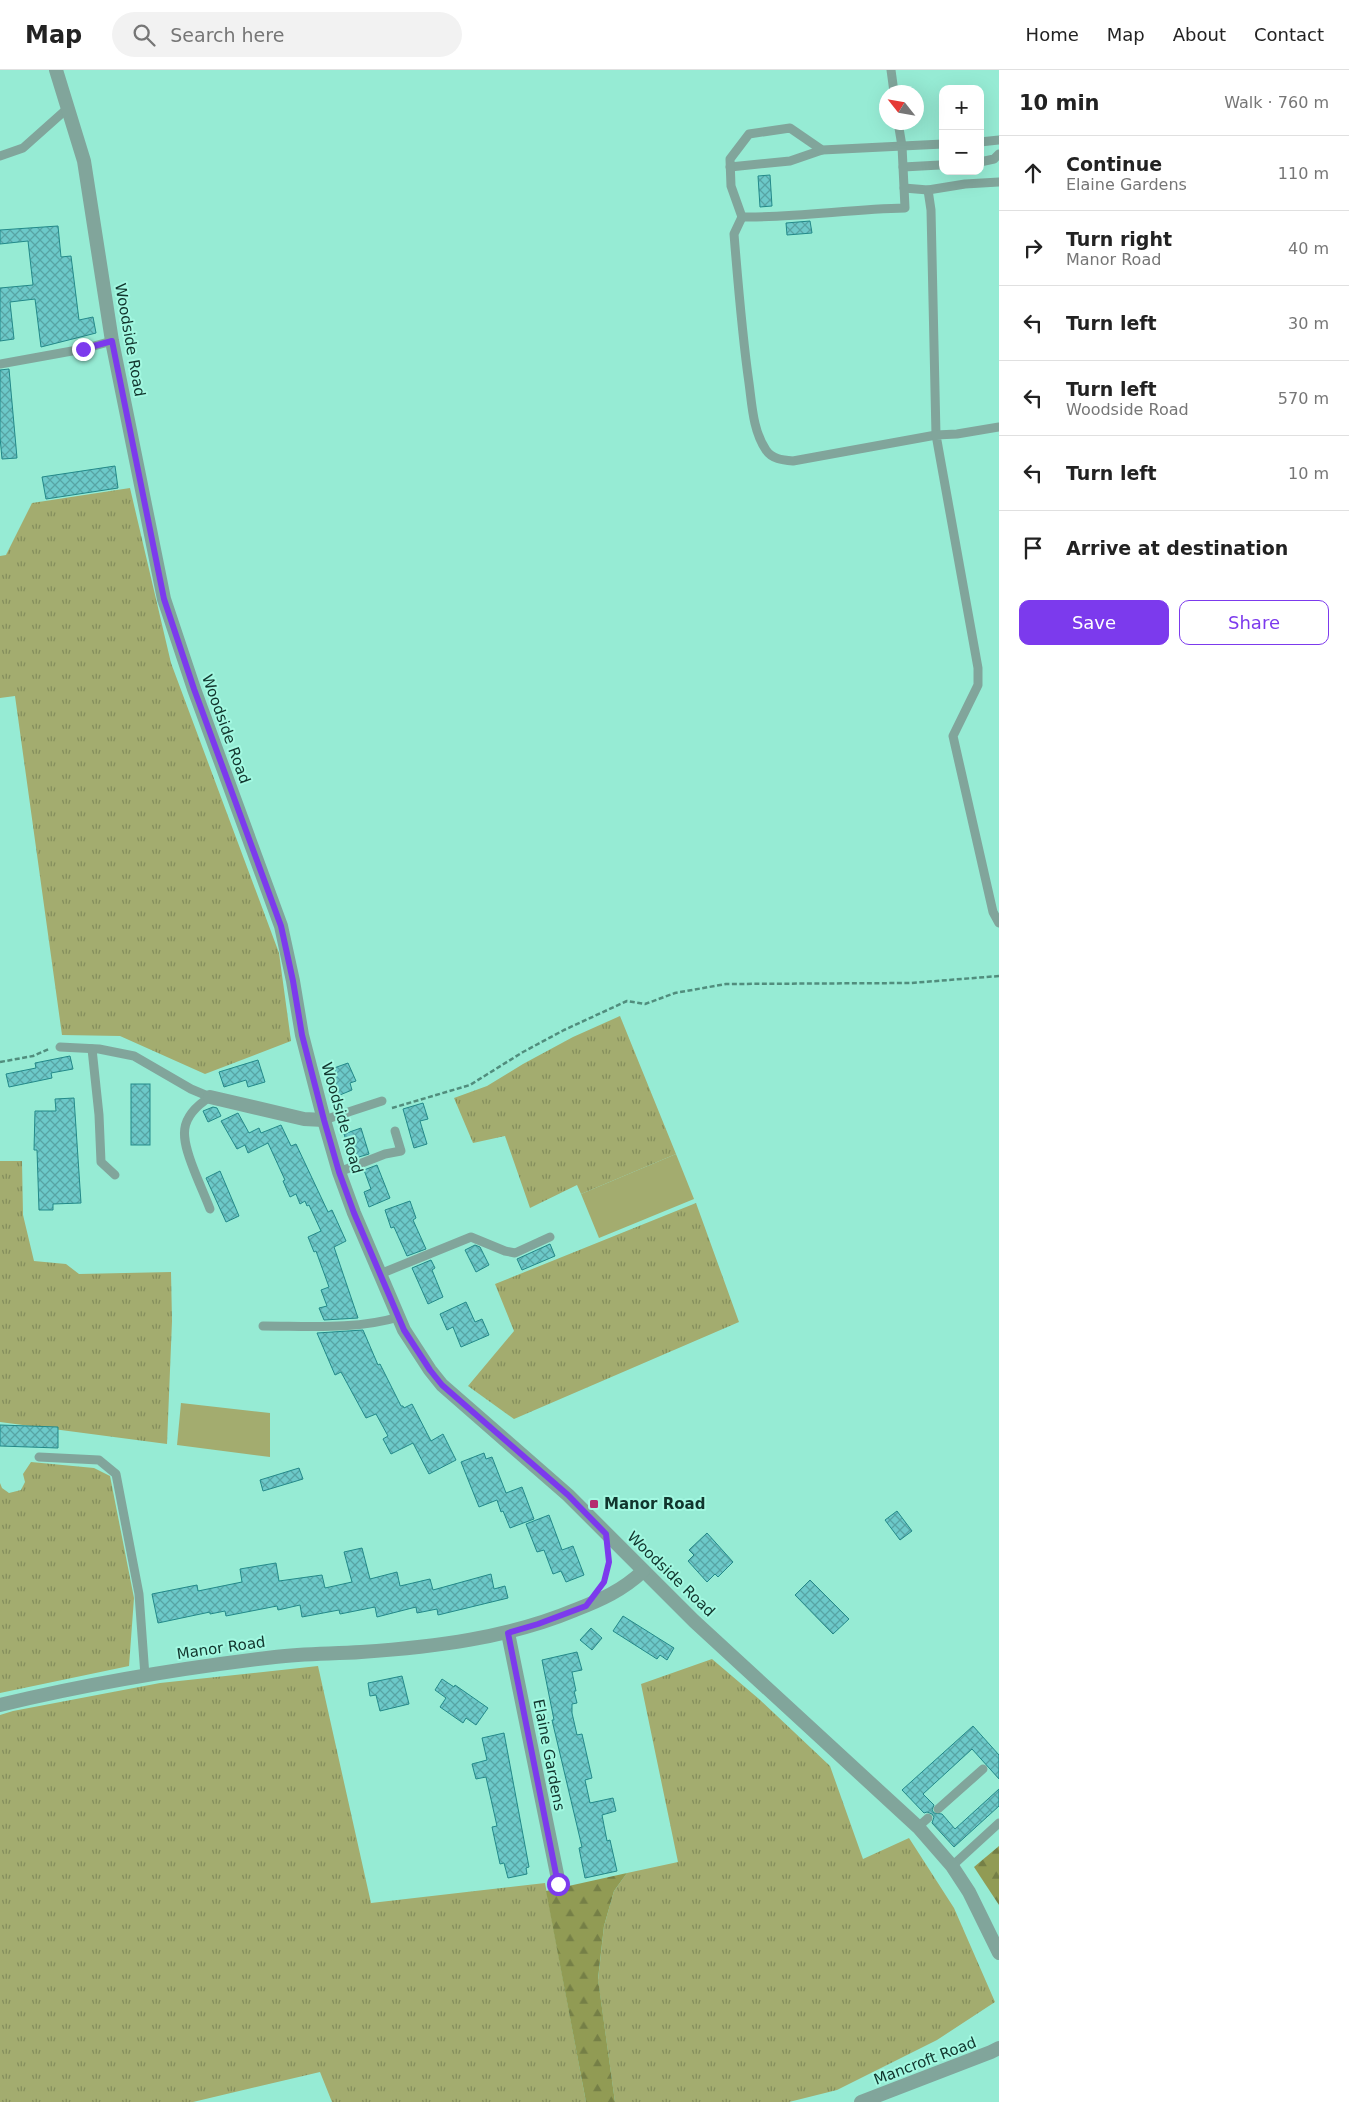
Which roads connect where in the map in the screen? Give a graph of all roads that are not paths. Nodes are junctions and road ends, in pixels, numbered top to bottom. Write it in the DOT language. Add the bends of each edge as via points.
graph roads {
  1 [pos="56,70"];
  2 [pos="891,70"];
  3 [pos="893,85"];
  4 [pos="69,107"];
  5 [pos="899,130"];
  6 [pos="999,140"];
  7 [pos="984,142"];
  8 [pos="939,144"];
  9 [pos="902,146"];
  10 [pos="822,150"];
  11 [pos="999,154"];
  12 [pos="0,156"];
  13 [pos="984,161"];
  14 [pos="939,165"];
  15 [pos="730,167"];
  16 [pos="903,167"];
  17 [pos="999,182"];
  18 [pos="904,188"];
  19 [pos="928,190"];
  20 [pos="742,217"];
  21 [pos="112,341"];
  22 [pos="0,364"];
  23 [pos="999,427"];
  24 [pos="936,435"];
  25 [pos="999,923"];
  26 [pos="60,1047"];
  27 [pos="92,1048"];
  28 [pos="210,1097"];
  29 [pos="382,1101"];
  30 [pos="324,1120"];
  31 [pos="395,1131"];
  32 [pos="339,1172"];
  33 [pos="115,1175"];
  34 [pos="210,1209"];
  35 [pos="550,1237"];
  36 [pos="380,1274"];
  37 [pos="399,1318"];
  38 [pos="263,1326"];
  39 [pos="40,1457"];
  40 [pos="643,1571"];
  41 [pos="508,1633"];
  42 [pos="145,1676"];
  43 [pos="0,1706"];
  44 [pos="983,1769"];
  45 [pos="938,1809"];
  46 [pos="999,1823"];
  47 [pos="952,1866"];
  48 [pos="558,1884"];
  49 [pos="999,1953"];
  50 [pos="999,2048"];
  51 [pos="861,2102"];
  1 -- 4 [label="street, Woodside Road"];
  2 -- 3 [label="lane"];
  4 -- 12 [label="lane" via="23,148"];
  4 -- 21 [label="street, Woodside Road" via="84,161"];
  5 -- 9 [label="lane"];
  6 -- 7 [label="lane"];
  8 -- 9 [label="lane"];
  9 -- 10 [label="lane"];
  9 -- 16 [label="lane"];
  10 -- 15 [label="lane" via="790,161"];
  10 -- 15 [label="lane" via="790,128 749,134 730,159"];
  11 -- 13 [label="lane"];
  14 -- 16 [label="lane"];
  15 -- 20 [label="lane" via="731,186"];
  16 -- 18 [label="lane"];
  17 -- 19 [label="lane"];
  18 -- 19 [label="lane"];
  18 -- 20 [label="lane" via="905,208"];
  19 -- 24 [label="lane"];
  20 -- 24 [label="lane" via="734,234 744,346 755,423 765,449 780,460 793,461"];
  21 -- 22 [label="lane"];
  21 -- 30 [label="street, Woodside Road" via="164,599 281,926 302,1035"];
  23 -- 24 [label="lane"];
  24 -- 25 [label="lane" via="978,668 978,685 953,736 993,912"];
  26 -- 27 [label="lane"];
  27 -- 28 [label="lane" via="134,1056"];
  27 -- 33 [label="lane" via="101,1162"];
  28 -- 30 [label="street"];
  28 -- 34 [label="lane" via="195,1106 183,1132 184,1146"];
  29 -- 30 [label="lane"];
  30 -- 32 [label="street, Woodside Road"];
  31 -- 32 [label="lane" via="400,1151"];
  32 -- 36 [label="street, Woodside Road"];
  35 -- 36 [label="lane" via="515,1253 472,1237"];
  36 -- 37 [label="street, Woodside Road"];
  37 -- 38 [label="lane" via="362,1325"];
  37 -- 40 [label="street, Woodside Road" via="412,1344 442,1385 568,1495"];
  39 -- 42 [label="lane" via="99,1460 116,1474 139,1594"];
  40 -- 41 [label="street, Manor Road" via="605,1599"];
  40 -- 47 [label="street, Woodside Road" via="694,1621 923,1823"];
  41 -- 42 [label="street, Manor Road" via="444,1644 286,1656"];
  41 -- 48 [label="street, Elaine Gardens"];
  42 -- 43 [label="street, Manor Road"];
  44 -- 45 [label="lane"];
  46 -- 47 [label="lane"];
  47 -- 49 [label="street, Woodside Road" via="969,1892"];
  50 -- 51 [label="street, Mancroft Road"];
}
